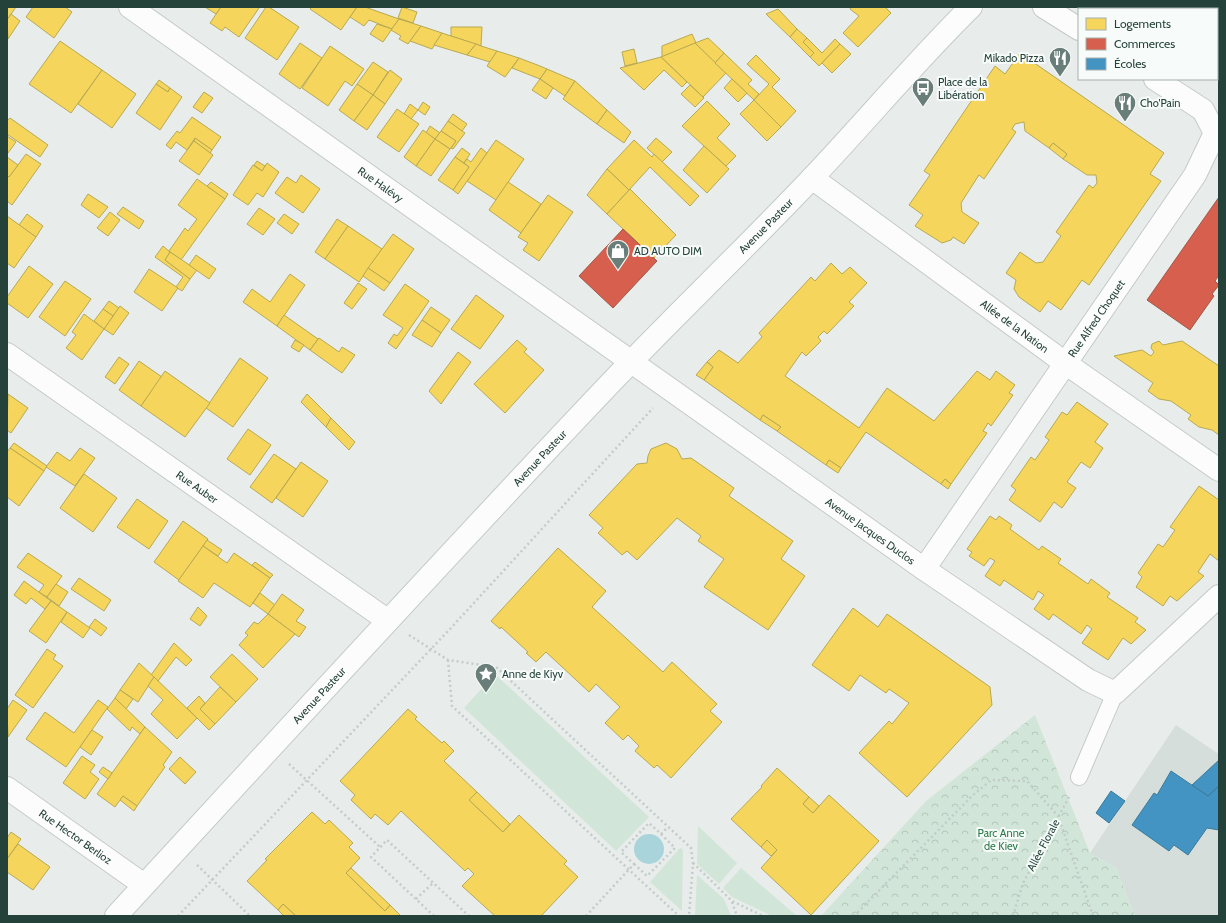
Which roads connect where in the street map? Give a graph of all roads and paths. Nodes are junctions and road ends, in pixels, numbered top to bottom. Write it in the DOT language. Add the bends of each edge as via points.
graph roads {
  1 [pos="130,7"];
  2 [pos="971,7"];
  3 [pos="1044,7"];
  4 [pos="1078,29"];
  5 [pos="1157,80"];
  6 [pos="812,178"];
  7 [pos="7,354"];
  8 [pos="632,361"];
  9 [pos="1066,363"];
  10 [pos="671,389"];
  11 [pos="1219,470"];
  12 [pos="924,569"];
  13 [pos="1219,596"];
  14 [pos="387,620"];
  15 [pos="430,648"];
  16 [pos="448,660"];
  17 [pos="1115,693"];
  18 [pos="273,747"];
  19 [pos="1079,777"];
  20 [pos="306,781"];
  21 [pos="7,788"];
  22 [pos="1058,816"];
  23 [pos="668,827"];
  24 [pos="661,834"];
  25 [pos="180,847"];
  26 [pos="380,847"];
  27 [pos="693,863"];
  28 [pos="634,864"];
  29 [pos="629,870"];
  30 [pos="212,881"];
  31 [pos="433,882"];
  32 [pos="144,885"];
  33 [pos="416,899"];
  34 [pos="732,901"];
  35 [pos="116,916"];
  36 [pos="178,916"];
  37 [pos="250,916"];
  38 [pos="434,916"];
  39 [pos="469,916"];
  40 [pos="586,916"];
  41 [pos="679,916"];
  42 [pos="689,916"];
  43 [pos="737,916"];
  44 [pos="762,916"];
  45 [pos="854,916"];
  46 [pos="1014,916"];
  47 [pos="1093,916"];
  1 -- 8 [label="street, Rue Halévy"];
  2 -- 6 [label="street, Avenue Pasteur"];
  3 -- 4 [label="street"];
  5 -- 9 [label="street, Rue Alfred Choquet" via="1203,110 1215,133 1195,175"];
  6 -- 8 [label="street, Avenue Pasteur"];
  6 -- 9 [label="street, Allée de la Nation"];
  7 -- 14 [label="street, Rue Auber"];
  8 -- 10 [label="street, Avenue Jacques Duclos"];
  8 -- 14 [label="street, Avenue Pasteur" via="432,576"];
  9 -- 11 [label="street, Allée de la Nation"];
  9 -- 12 [label="street, Rue Alfred Choquet"];
  10 -- 12 [label="street, Avenue Jacques Duclos"];
  10 -- 15 [label="path"];
  12 -- 17 [label="street, Avenue Jacques Duclos" via="1088,680"];
  13 -- 17 [label="street"];
  14 -- 15 [label="path"];
  14 -- 18 [label="street, Avenue Pasteur"];
  15 -- 16 [label="path"];
  15 -- 20 [label="path"];
  16 -- 23 [label="path" via="496,667"];
  16 -- 29 [label="path" via="452,706"];
  17 -- 19 [label="lane"];
  18 -- 20 [label="path"];
  18 -- 25 [label="street, Avenue Pasteur"];
  19 -- 22 [label="path, Allée Florale"];
  20 -- 26 [label="path"];
  20 -- 30 [label="path"];
  21 -- 32 [label="street, Rue Hector Berlioz"];
  22 -- 45 [label="path" via="1027,781 991,780 972,796"];
  22 -- 46 [label="path, Allée Florale" via="1023,883"];
  22 -- 47 [label="path"];
  23 -- 24 [label="path"];
  23 -- 27 [label="path" via="691,848"];
  24 -- 28 [label="path" via="649,823 621,852"];
  24 -- 28 [label="path" via="675,848 647,876"];
  25 -- 30 [label="path"];
  25 -- 32 [label="street, Avenue Pasteur"];
  26 -- 31 [label="path" via="387,840"];
  26 -- 33 [label="path" via="371,857"];
  27 -- 34 [label="path"];
  27 -- 42 [label="path"];
  28 -- 29 [label="path"];
  29 -- 40 [label="path"];
  29 -- 41 [label="path"];
  30 -- 36 [label="path"];
  30 -- 37 [label="path"];
  31 -- 33 [label="path"];
  31 -- 39 [label="path"];
  32 -- 35 [label="street, Avenue Pasteur"];
  33 -- 38 [label="path"];
  34 -- 43 [label="path"];
  34 -- 44 [label="path"];
}
